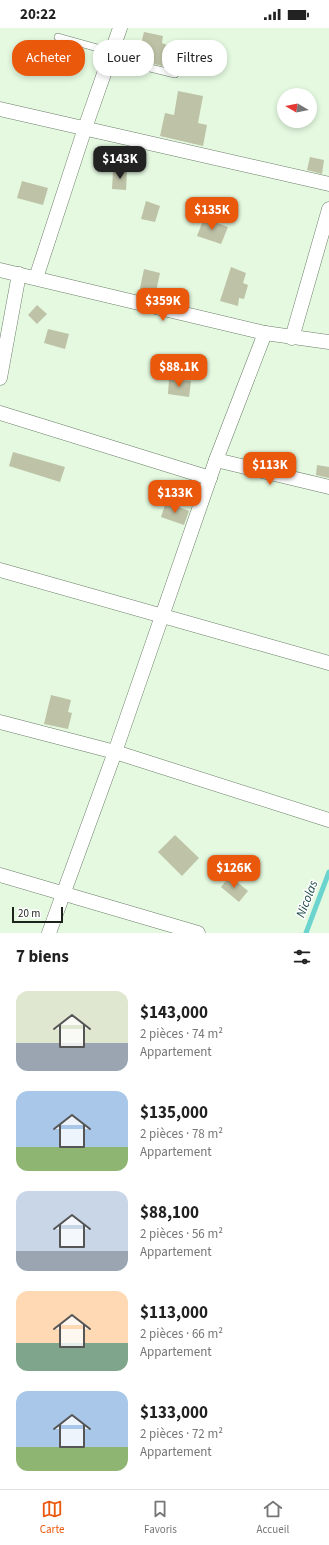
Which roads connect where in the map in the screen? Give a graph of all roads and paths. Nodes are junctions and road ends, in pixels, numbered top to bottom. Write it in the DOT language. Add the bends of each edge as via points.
graph roads {
  1 [pos="120,28"];
  2 [pos="58,37"];
  3 [pos="116,40"];
  4 [pos="93,49"];
  5 [pos="104,76"];
  6 [pos="0,109"];
  7 [pos="85,128"];
  8 [pos="329,184"];
  9 [pos="329,209"];
  10 [pos="0,270"];
  11 [pos="19,274"];
  12 [pos="36,278"];
  13 [pos="265,333"];
  14 [pos="292,338"];
  15 [pos="329,342"];
  16 [pos="0,378"];
  17 [pos="0,413"];
  18 [pos="216,460"];
  19 [pos="210,478"];
  20 [pos="329,487"];
  21 [pos="0,570"];
  22 [pos="162,616"];
  23 [pos="329,663"];
  24 [pos="0,722"];
  25 [pos="115,752"];
  26 [pos="329,820"];
  27 [pos="0,875"];
  28 [pos="63,893"];
  29 [pos="49,933"];
  30 [pos="198,933"];
  1 -- 3 [label="street"];
  2 -- 4 [label="lane"];
  5 -- 7 [label="street"];
  6 -- 7 [label="street"];
  7 -- 8 [label="street"];
  7 -- 12 [label="street"];
  9 -- 14 [label="street"];
  10 -- 11 [label="street"];
  11 -- 12 [label="street"];
  11 -- 16 [label="street"];
  12 -- 13 [label="street"];
  13 -- 14 [label="street"];
  13 -- 18 [label="street"];
  14 -- 15 [label="street"];
  17 -- 19 [label="street"];
  18 -- 19 [label="street"];
  18 -- 20 [label="street"];
  19 -- 22 [label="street"];
  21 -- 22 [label="street"];
  22 -- 23 [label="street"];
  22 -- 25 [label="street"];
  24 -- 25 [label="street"];
  25 -- 26 [label="street"];
  25 -- 28 [label="street"];
  27 -- 28 [label="street"];
  28 -- 29 [label="street"];
  28 -- 30 [label="street"];
}
